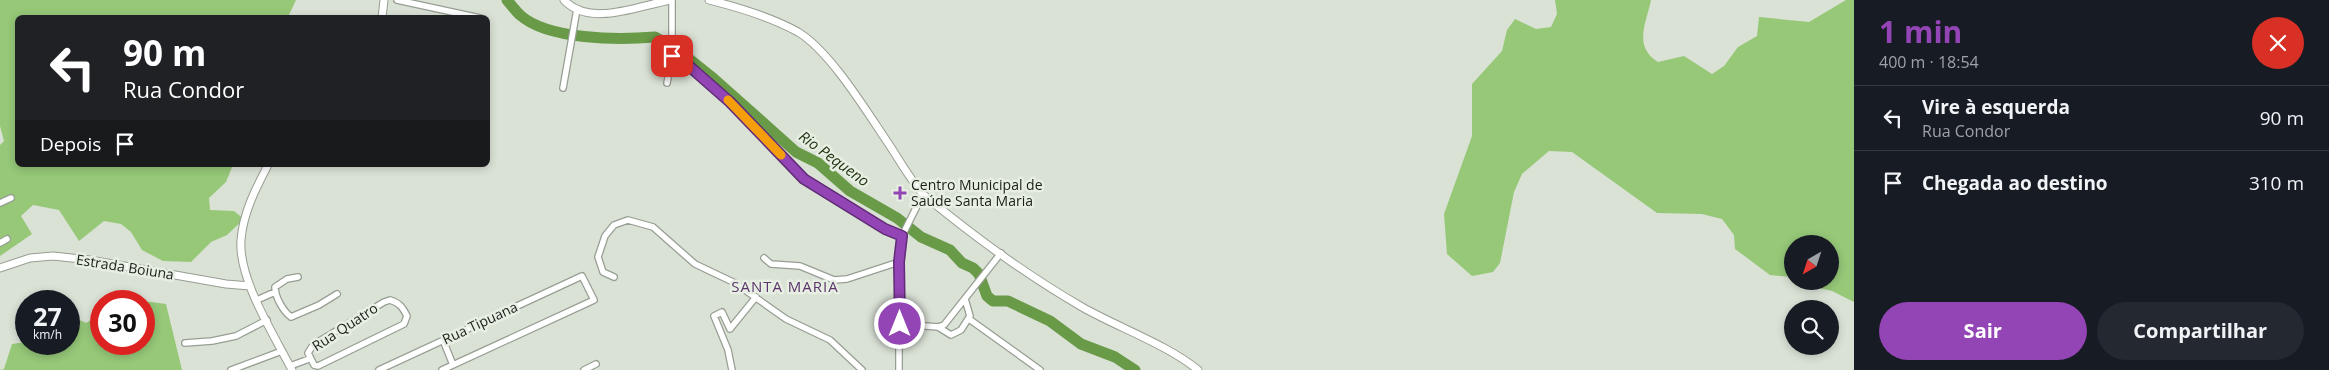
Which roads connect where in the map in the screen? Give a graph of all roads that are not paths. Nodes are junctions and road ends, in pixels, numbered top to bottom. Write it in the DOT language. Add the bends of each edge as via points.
graph roads {
  1 [pos="384,0"];
  2 [pos="397,0"];
  3 [pos="564,0"];
  4 [pos="671,0"];
  5 [pos="709,0"];
  6 [pos="577,9"];
  7 [pos="382,15"];
  8 [pos="466,15"];
  9 [pos="672,54"];
  10 [pos="667,82"];
  11 [pos="563,88"];
  12 [pos="267,167"];
  13 [pos="923,194"];
  14 [pos="11,198"];
  15 [pos="0,203"];
  16 [pos="903,234"];
  17 [pos="6,239"];
  18 [pos="0,243"];
  19 [pos="1001,253"];
  20 [pos="764,258"];
  21 [pos="899,262"];
  22 [pos="0,268"];
  23 [pos="298,277"];
  24 [pos="614,277"];
  25 [pos="250,286"];
  26 [pos="275,292"];
  27 [pos="337,294"];
  28 [pos="756,297"];
  29 [pos="965,299"];
  30 [pos="257,300"];
  31 [pos="969,319"];
  32 [pos="267,320"];
  33 [pos="900,324"];
  34 [pos="938,327"];
  35 [pos="443,340"];
  36 [pos="185,343"];
  37 [pos="282,351"];
  38 [pos="309,356"];
  39 [pos="596,364"];
  40 [pos="453,365"];
  41 [pos="291,368"];
  42 [pos="231,370"];
  43 [pos="378,370"];
  44 [pos="442,370"];
  45 [pos="584,370"];
  46 [pos="732,370"];
  47 [pos="862,370"];
  48 [pos="899,370"];
  49 [pos="1040,370"];
  50 [pos="1198,370"];
  1 -- 7 [label="street"];
  2 -- 8 [label="street"];
  3 -- 6 [label="street"];
  4 -- 6 [label="street" via="611,13"];
  4 -- 9 [label="street"];
  5 -- 13 [label="street" via="776,23 808,40 860,102"];
  6 -- 11 [label="street"];
  9 -- 10 [label="street"];
  9 -- 16 [label="street" via="730,102 804,179 885,229"];
  12 -- 25 [label="street" via="250,205 241,239 241,254"];
  13 -- 16 [label="street"];
  13 -- 19 [label="street"];
  14 -- 15 [label="street"];
  16 -- 21 [label="street"];
  17 -- 18 [label="street"];
  19 -- 29 [label="street"];
  19 -- 50 [label="street" via="1080,306"];
  20 -- 21 [label="street" via="771,264 800,266 834,280 847,279"];
  21 -- 33 [label="street"];
  22 -- 25 [label="street, Estrada Boiuna" via="30,258 53,256"];
  23 -- 26 [label="street" via="278,283"];
  24 -- 28 [label="street" via="603,272 598,257 605,236 614,225 636,221 653,227 690,260"];
  25 -- 30 [label="street"];
  26 -- 27 [label="street" via="291,317"];
  26 -- 30 [label="street"];
  28 -- 46 [label="street" via="730,329 722,312 714,316 728,350"];
  28 -- 47 [label="street" via="786,319 830,340"];
  29 -- 31 [label="street"];
  29 -- 34 [label="street" via="946,324"];
  30 -- 32 [label="street"];
  31 -- 34 [label="street" via="955,335"];
  31 -- 49 [label="street"];
  32 -- 36 [label="street" via="236,336"];
  32 -- 37 [label="street"];
  33 -- 34 [label="street"];
  33 -- 48 [label="street"];
  35 -- 40 [label="street"];
  35 -- 40 [label="street, Rua Tipuana" via="582,276 594,300"];
  35 -- 43 [label="street, Rua Tipuana"];
  37 -- 41 [label="street"];
  37 -- 42 [label="street"];
  38 -- 38 [label="street, Rua Quatro" via="313,345 384,302 395,302 404,308 407,316 404,324 318,366"];
  38 -- 41 [label="street"];
  39 -- 45 [label="street"];
  40 -- 44 [label="street"];
}
